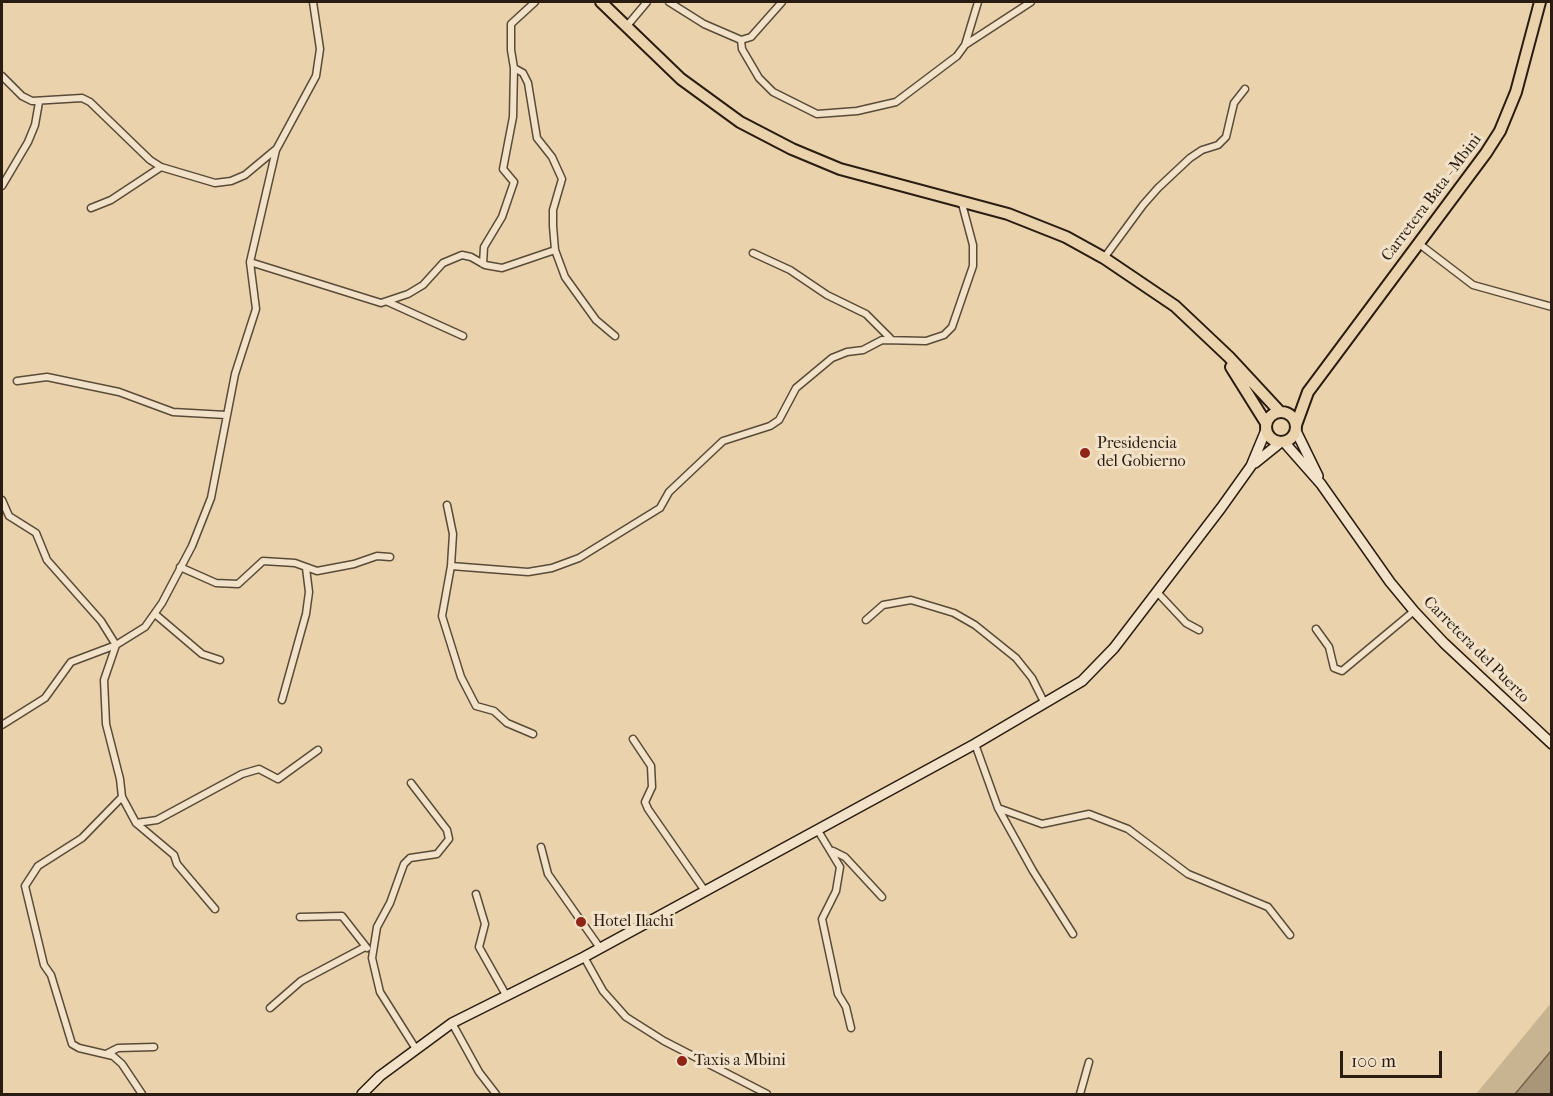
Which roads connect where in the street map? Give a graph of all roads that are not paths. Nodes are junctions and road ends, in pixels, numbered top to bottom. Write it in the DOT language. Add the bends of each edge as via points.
graph roads {
  1 [pos="313,2"];
  2 [pos="535,2"];
  3 [pos="601,2"];
  4 [pos="647,2"];
  5 [pos="669,2"];
  6 [pos="782,2"];
  7 [pos="978,2"];
  8 [pos="1030,2"];
  9 [pos="1540,2"];
  10 [pos="626,27"];
  11 [pos="741,40"];
  12 [pos="964,45"];
  13 [pos="514,68"];
  14 [pos="2,76"];
  15 [pos="1245,88"];
  16 [pos="39,102"];
  17 [pos="276,150"];
  18 [pos="161,167"];
  19 [pos="2,186"];
  20 [pos="960,199"];
  21 [pos="91,208"];
  22 [pos="1419,243"];
  23 [pos="555,250"];
  24 [pos="753,253"];
  25 [pos="1104,258"];
  26 [pos="250,262"];
  27 [pos="483,264"];
  28 [pos="388,302"];
  29 [pos="1551,307"];
  30 [pos="463,336"];
  31 [pos="615,336"];
  32 [pos="890,338"];
  33 [pos="1218,346"];
  34 [pos="17,381"];
  35 [pos="1308,392"];
  36 [pos="1282,412"];
  37 [pos="226,415"];
  38 [pos="1266,427"];
  39 [pos="1296,428"];
  40 [pos="1282,442"];
  41 [pos="1251,466"];
  42 [pos="1321,484"];
  43 [pos="2,500"];
  44 [pos="447,505"];
  45 [pos="390,557"];
  46 [pos="451,566"];
  47 [pos="180,567"];
  48 [pos="306,568"];
  49 [pos="1157,592"];
  50 [pos="1414,611"];
  51 [pos="155,614"];
  52 [pos="866,620"];
  53 [pos="1316,629"];
  54 [pos="1199,630"];
  55 [pos="116,645"];
  56 [pos="220,660"];
  57 [pos="282,700"];
  58 [pos="1045,704"];
  59 [pos="2,724"];
  60 [pos="533,734"];
  61 [pos="633,739"];
  62 [pos="975,744"];
  63 [pos="1551,744"];
  64 [pos="318,750"];
  65 [pos="411,783"];
  66 [pos="122,797"];
  67 [pos="998,808"];
  68 [pos="136,823"];
  69 [pos="817,829"];
  70 [pos="541,847"];
  71 [pos="833,851"];
  72 [pos="705,891"];
  73 [pos="476,894"];
  74 [pos="882,897"];
  75 [pos="215,909"];
  76 [pos="300,917"];
  77 [pos="1073,934"];
  78 [pos="1290,935"];
  79 [pos="365,947"];
  80 [pos="600,948"];
  81 [pos="372,951"];
  82 [pos="584,957"];
  83 [pos="506,995"];
  84 [pos="270,1008"];
  85 [pos="452,1023"];
  86 [pos="851,1028"];
  87 [pos="154,1047"];
  88 [pos="416,1049"];
  89 [pos="108,1053"];
  90 [pos="1089,1062"];
  91 [pos="142,1095"];
  92 [pos="362,1095"];
  93 [pos="496,1095"];
  94 [pos="767,1095"];
  95 [pos="1080,1095"];
  1 -- 17 [label="street" via="320,49 316,76"];
  2 -- 13 [label="street" via="511,24"];
  3 -- 10 [label="main road"];
  4 -- 10 [label="street"];
  5 -- 11 [label="street" via="704,24"];
  6 -- 11 [label="street" via="751,37"];
  7 -- 12 [label="street"];
  8 -- 12 [label="street"];
  9 -- 22 [label="main road, Carretera Bata - Mbini" via="1516,92 1500,131"];
  10 -- 20 [label="main road" via="681,80 740,122 792,149 840,169"];
  11 -- 12 [label="street" via="742,50 759,78 773,92 817,114 896,102 957,56"];
  13 -- 23 [label="street" via="523,73 528,83 537,138 562,179 553,210"];
  13 -- 27 [label="street" via="512,127 503,169 514,182 502,217 484,247"];
  14 -- 16 [label="street" via="22,96"];
  15 -- 25 [label="street" via="1234,103 1226,137 1218,146 1190,158 1158,188"];
  16 -- 18 [label="street" via="73,98 90,102"];
  16 -- 19 [label="street" via="28,142"];
  17 -- 18 [label="street" via="245,175 231,181 215,183"];
  17 -- 26 [label="street"];
  18 -- 21 [label="street" via="111,200"];
  20 -- 25 [label="main road" via="1036,224"];
  20 -- 32 [label="street" via="973,245 973,266 952,327 944,335 926,340"];
  22 -- 29 [label="street" via="1473,285"];
  22 -- 35 [label="main road, Carretera Bata - Mbini"];
  23 -- 27 [label="street" via="506,268"];
  23 -- 31 [label="street" via="565,278 596,320"];
  24 -- 32 [label="street" via="866,314"];
  25 -- 33 [label="main road" via="1175,306"];
  26 -- 28 [label="street" via="373,301"];
  26 -- 37 [label="street" via="254,323 243,344"];
  27 -- 28 [label="street" via="467,255 450,259 423,285"];
  28 -- 30 [label="street"];
  32 -- 46 [label="street" via="832,358 796,388 779,420 723,441 669,492 660,508 579,558 528,572"];
  33 -- 36 [label="main road"];
  33 -- 38 [label="main road"];
  34 -- 37 [label="street" via="47,376 119,392 173,412"];
  35 -- 36 [label="main road, Carretera Bata - Mbini"];
  35 -- 39 [label="main road, Carretera Bata - Mbini"];
  36 -- 38 [label="main road" via="1273,414"];
  36 -- 39 [label="main road" via="1292,416"];
  37 -- 47 [label="street" via="211,498"];
  38 -- 40 [label="main road" via="1271,439"];
  38 -- 41 [label="main road"];
  39 -- 40 [label="main road" via="1292,438"];
  39 -- 42 [label="main road, Carretera del Puerto"];
  40 -- 41 [label="main road"];
  40 -- 42 [label="main road, Carretera del Puerto"];
  41 -- 49 [label="main road"];
  42 -- 50 [label="main road, Carretera del Puerto"];
  43 -- 55 [label="street" via="9,516 36,533 47,560"];
  44 -- 46 [label="street" via="453,534"];
  45 -- 48 [label="street" via="377,555 317,571"];
  46 -- 60 [label="street" via="442,616 461,677 476,706 494,711 507,723"];
  47 -- 48 [label="street" via="216,583 238,584 262,561 296,563"];
  47 -- 51 [label="street"];
  48 -- 57 [label="street" via="306,614"];
  49 -- 54 [label="street" via="1185,623"];
  49 -- 58 [label="main road" via="1091,673"];
  50 -- 53 [label="street" via="1341,671 1334,668 1329,647"];
  50 -- 63 [label="main road, Carretera del Puerto"];
  51 -- 55 [label="street" via="146,627"];
  51 -- 56 [label="street" via="202,654"];
  52 -- 58 [label="street" via="883,605 911,600 965,618 1021,664"];
  55 -- 59 [label="street" via="71,662 45,698"];
  55 -- 66 [label="street" via="104,680 103,704"];
  58 -- 62 [label="main road"];
  61 -- 72 [label="street" via="651,766 652,787 645,802 648,810"];
  62 -- 67 [label="street"];
  62 -- 69 [label="main road"];
  64 -- 68 [label="street" via="278,779 259,769 242,774 168,815"];
  65 -- 81 [label="street" via="447,830 448,843 437,854 410,858 404,864 377,927"];
  66 -- 68 [label="street"];
  66 -- 89 [label="street" via="82,838 39,866 24,890 69,1038 78,1048"];
  67 -- 77 [label="street"];
  67 -- 78 [label="street" via="1042,824 1089,814 1128,829 1185,872 1268,907"];
  68 -- 75 [label="street" via="174,855 177,864"];
  69 -- 71 [label="street"];
  69 -- 72 [label="main road"];
  70 -- 80 [label="street" via="548,874"];
  71 -- 74 [label="street" via="845,857"];
  71 -- 86 [label="street" via="840,879 822,919 838,994"];
  72 -- 80 [label="main road"];
  73 -- 83 [label="street" via="485,924 478,947"];
  76 -- 79 [label="street" via="342,916"];
  79 -- 81 [label="street"];
  79 -- 84 [label="street" via="302,981"];
  80 -- 82 [label="main road"];
  81 -- 88 [label="street" via="375,981"];
  82 -- 83 [label="main road"];
  82 -- 94 [label="street" via="603,991 626,1017"];
  83 -- 85 [label="main road"];
  85 -- 88 [label="main road"];
  85 -- 93 [label="street"];
  87 -- 89 [label="street" via="118,1048"];
  88 -- 92 [label="main road"];
  89 -- 91 [label="street" via="122,1064"];
  90 -- 95 [label="street"];
}
